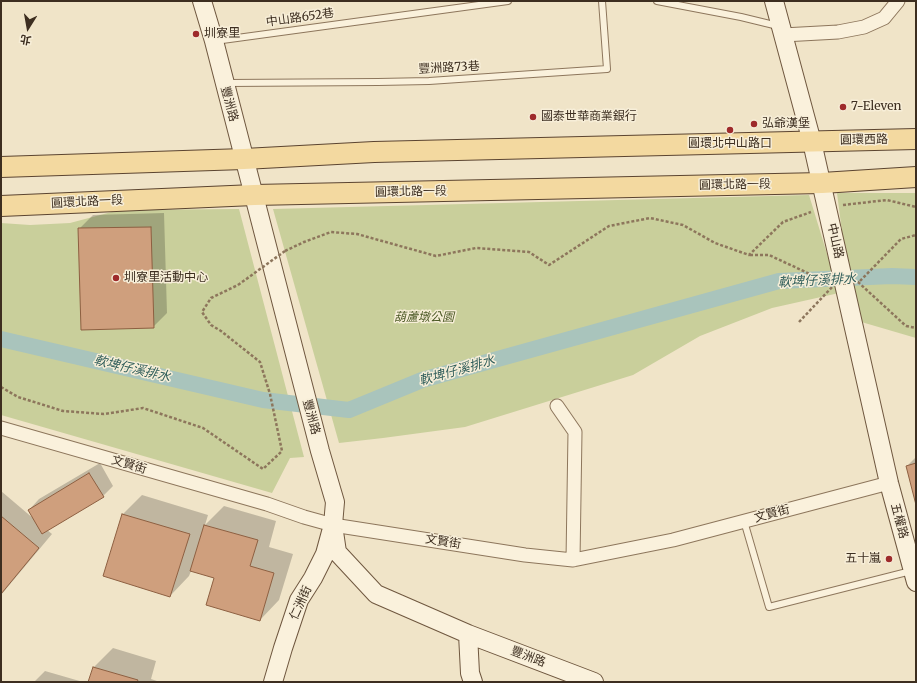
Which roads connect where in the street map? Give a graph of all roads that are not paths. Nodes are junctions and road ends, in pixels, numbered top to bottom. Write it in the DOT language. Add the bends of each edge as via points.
graph roads {
  1 [pos="202,1"];
  2 [pos="508,1"];
  3 [pos="602,1"];
  4 [pos="657,1"];
  5 [pos="774,1"];
  6 [pos="898,1"];
  7 [pos="781,31"];
  8 [pos="214,41"];
  9 [pos="224,83"];
  10 [pos="916,139"];
  11 [pos="812,142"];
  12 [pos="244,158"];
  13 [pos="1,167"];
  14 [pos="916,177"];
  15 [pos="822,183"];
  16 [pos="254,195"];
  17 [pos="1,206"];
  18 [pos="557,406"];
  19 [pos="1,428"];
  20 [pos="889,483"];
  21 [pos="744,521"];
  22 [pos="333,525"];
  23 [pos="573,560"];
  24 [pos="914,577"];
  25 [pos="468,634"];
  26 [pos="273,682"];
  27 [pos="473,682"];
  28 [pos="594,682"];
  1 -- 8 [label="street, 豐洲路"];
  2 -- 8 [label="lane, 中山路652巷"];
  3 -- 9 [label="lane, 豐洲路73巷" via="607,69 422,81"];
  4 -- 7 [label="lane" via="741,18"];
  5 -- 7 [label="street, 中山路"];
  6 -- 7 [label="street" via="884,18 864,27 838,32"];
  7 -- 11 [label="street, 中山路"];
  8 -- 9 [label="street, 豐洲路"];
  9 -- 12 [label="street, 豐洲路"];
  10 -- 11 [label="main road, 圓環西路"];
  11 -- 12 [label="main road" via="374,152"];
  11 -- 15 [label="street, 中山路"];
  12 -- 13 [label="main road"];
  12 -- 16 [label="street, 豐洲路"];
  14 -- 15 [label="main road"];
  15 -- 16 [label="main road, 圓環北路一段"];
  15 -- 20 [label="street, 中山路"];
  16 -- 17 [label="main road, 圓環北路一段"];
  16 -- 22 [label="street, 豐洲路" via="335,502"];
  18 -- 23 [label="street" via="575,432"];
  19 -- 22 [label="street, 文賢街"];
  20 -- 21 [label="street, 文賢街"];
  20 -- 24 [label="street, 五權路"];
  21 -- 23 [label="street, 文賢街" via="673,540"];
  21 -- 24 [label="lane" via="769,606"];
  22 -- 23 [label="street, 文賢街"];
  22 -- 25 [label="street, 豐洲路" via="337,552 376,594"];
  22 -- 26 [label="street, 仁洲街" via="325,554 314,578 299,600"];
  25 -- 27 [label="street" via="470,673"];
  25 -- 28 [label="street, 豐洲路"];
}
